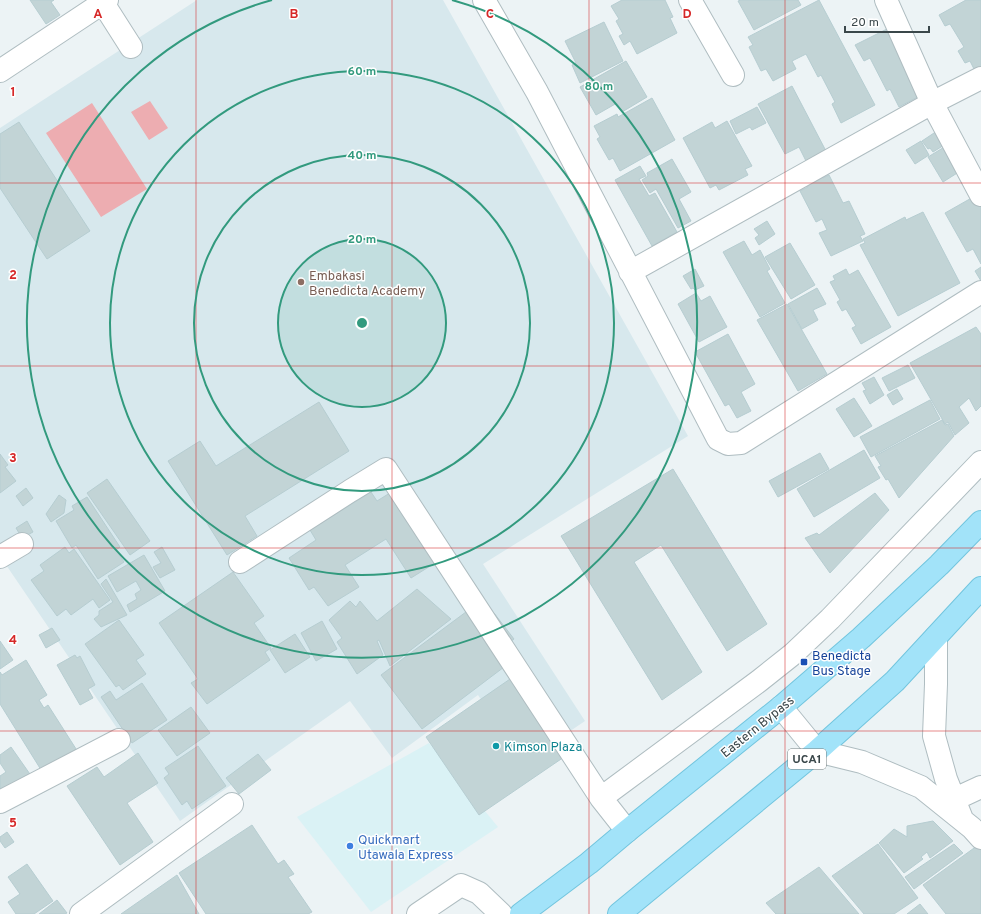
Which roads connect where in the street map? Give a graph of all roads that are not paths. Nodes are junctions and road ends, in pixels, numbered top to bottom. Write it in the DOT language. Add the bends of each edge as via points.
graph roads {
  1 [pos="484,0"];
  2 [pos="690,0"];
  3 [pos="886,0"];
  4 [pos="105,2"];
  5 [pos="131,47"];
  6 [pos="0,71"];
  7 [pos="733,75"];
  8 [pos="981,78"];
  9 [pos="932,103"];
  10 [pos="981,195"];
  11 [pos="630,272"];
  12 [pos="981,292"];
  13 [pos="981,462"];
  14 [pos="981,522"];
  15 [pos="22,544"];
  16 [pos="0,557"];
  17 [pos="240,562"];
  18 [pos="981,588"];
  19 [pos="936,637"];
  20 [pos="781,707"];
  21 [pos="119,740"];
  22 [pos="817,751"];
  23 [pos="981,787"];
  24 [pos="601,798"];
  25 [pos="955,799"];
  26 [pos="0,802"];
  27 [pos="232,804"];
  28 [pos="963,820"];
  29 [pos="627,831"];
  30 [pos="981,838"];
  31 [pos="81,914"];
  32 [pos="418,914"];
  33 [pos="501,914"];
  34 [pos="521,914"];
  35 [pos="619,914"];
  1 -- 11 [label="street" via="537,92"];
  2 -- 7 [label="street"];
  3 -- 9 [label="street"];
  4 -- 5 [label="street"];
  4 -- 6 [label="street"];
  8 -- 9 [label="street"];
  9 -- 10 [label="street"];
  9 -- 11 [label="street"];
  11 -- 12 [label="street" via="718,439 728,444 741,443"];
  13 -- 24 [label="street" via="793,654"];
  14 -- 20 [label="main road, Eastern Bypass" via="861,638"];
  15 -- 16 [label="street"];
  17 -- 24 [label="street" via="386,469"];
  18 -- 19 [label="main road, UCA1"];
  19 -- 22 [label="main road, UCA1" via="895,681"];
  19 -- 25 [label="street" via="934,736 946,779"];
  20 -- 22 [label="street"];
  20 -- 29 [label="main road, Eastern Bypass"];
  21 -- 26 [label="street"];
  22 -- 28 [label="street" via="862,762 921,787"];
  22 -- 35 [label="main road, UCA1"];
  23 -- 25 [label="street"];
  24 -- 29 [label="street"];
  25 -- 28 [label="street"];
  27 -- 31 [label="street"];
  28 -- 30 [label="street"];
  29 -- 34 [label="main road, Eastern Bypass"];
  32 -- 33 [label="street" via="461,885 479,893"];
}
